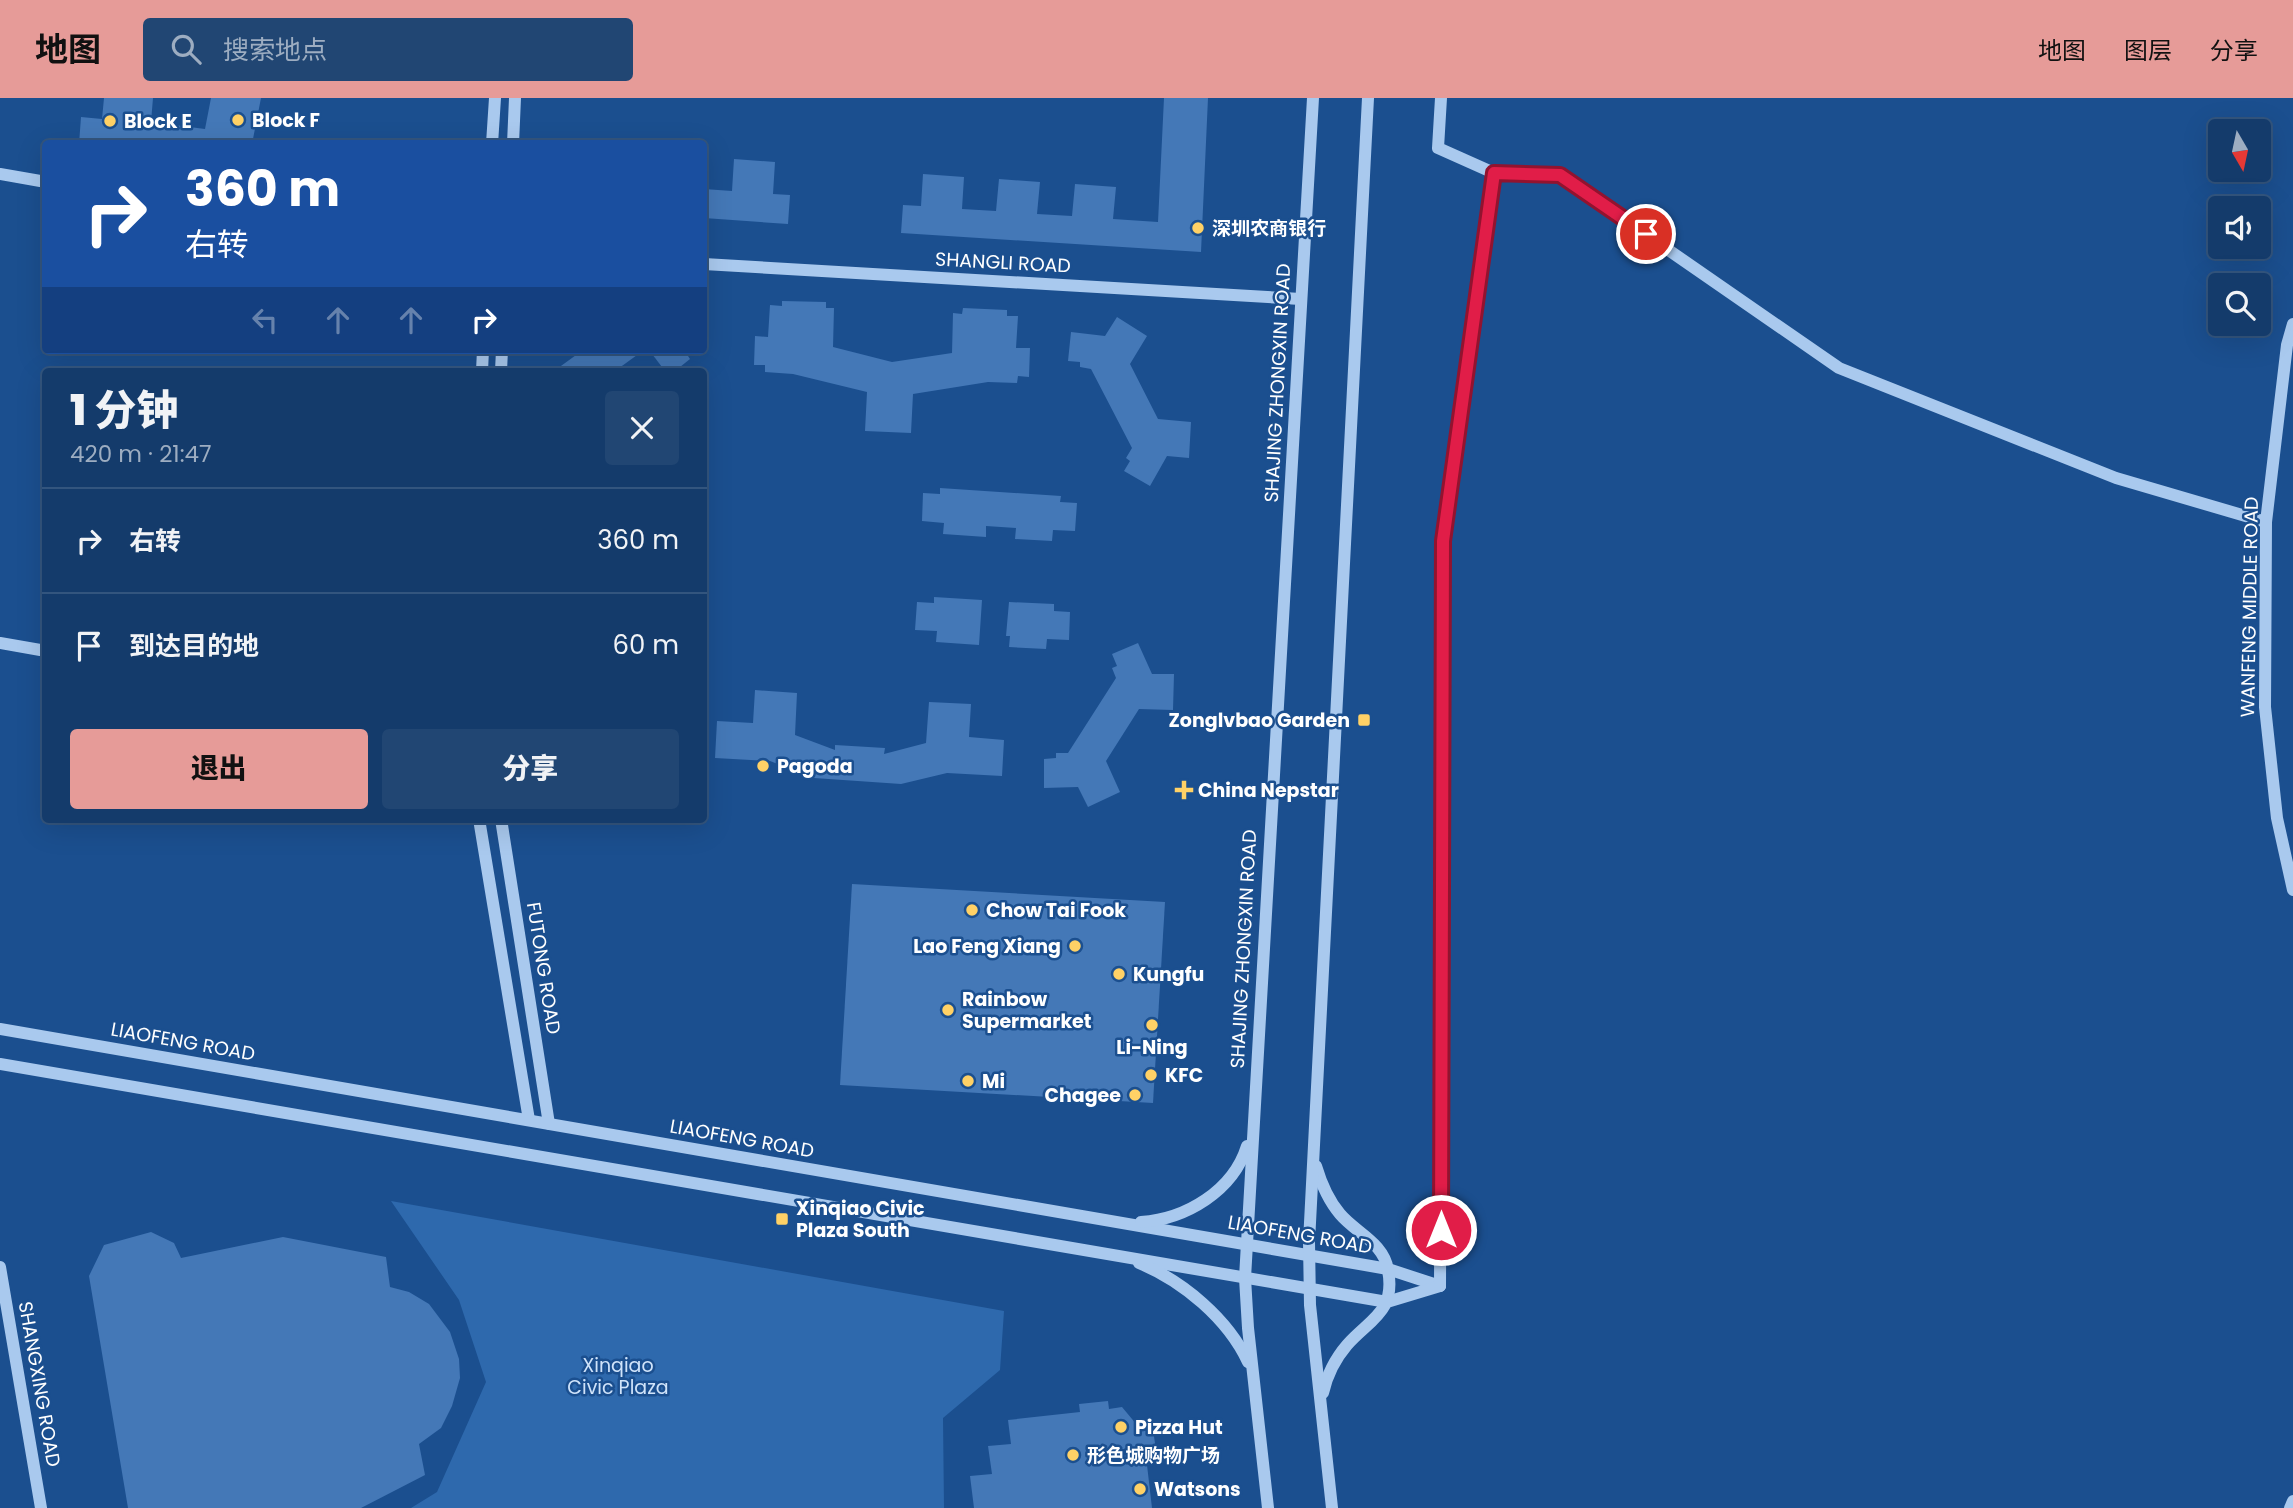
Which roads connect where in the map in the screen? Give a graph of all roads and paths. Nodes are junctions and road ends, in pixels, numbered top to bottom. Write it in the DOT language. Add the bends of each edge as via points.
graph roads {
  1 [pos="495,98"];
  2 [pos="515,98"];
  3 [pos="1313,98"];
  4 [pos="1368,98"];
  5 [pos="1441,98"];
  6 [pos="492,140"];
  7 [pos="513,140"];
  8 [pos="1494,173"];
  9 [pos="0,174"];
  10 [pos="42,181"];
  11 [pos="707,264"];
  12 [pos="1301,299"];
  13 [pos="2293,324"];
  14 [pos="2266,522"];
  15 [pos="0,643"];
  16 [pos="42,650"];
  17 [pos="480,823"];
  18 [pos="502,823"];
  19 [pos="2293,890"];
  20 [pos="0,1029"];
  21 [pos="0,1064"];
  22 [pos="529,1120"];
  23 [pos="549,1124"];
  24 [pos="1252,1132"];
  25 [pos="1313,1156"];
  26 [pos="1123,1223"];
  27 [pos="1246,1245"];
  28 [pos="1309,1255"];
  29 [pos="1123,1257"];
  30 [pos="0,1267"];
  31 [pos="1388,1269"];
  32 [pos="1245,1278"];
  33 [pos="1440,1286"];
  34 [pos="1310,1289"];
  35 [pos="1387,1301"];
  36 [pos="1253,1377"];
  37 [pos="1321,1407"];
  38 [pos="2293,1501"];
  39 [pos="41,1508"];
  40 [pos="1268,1508"];
  41 [pos="1332,1508"];
  42 [pos="2290,1508"];
  1 -- 6 [label="street"];
  2 -- 7 [label="street"];
  3 -- 12 [label="street, SHAJING ZHONGXIN ROAD"];
  4 -- 25 [label="street"];
  5 -- 8 [label="street" via="1438,148"];
  8 -- 14 [label="street" via="1560,175 1839,368 2116,478"];
  8 -- 33 [label="street" via="1443,541"];
  9 -- 10 [label="street"];
  11 -- 12 [label="street, SHANGLI ROAD"];
  12 -- 24 [label="street, SHAJING ZHONGXIN ROAD"];
  13 -- 14 [label="street, WANFENG MIDDLE ROAD"];
  14 -- 19 [label="street, WANFENG MIDDLE ROAD" via="2265,707 2277,818"];
  15 -- 16 [label="street"];
  17 -- 22 [label="street, FUTONG ROAD"];
  18 -- 23 [label="street, FUTONG ROAD"];
  20 -- 22 [label="street, LIAOFENG ROAD"];
  21 -- 29 [label="street"];
  22 -- 23 [label="street, LIAOFENG ROAD"];
  23 -- 26 [label="street, LIAOFENG ROAD"];
  24 -- 26 [label="street" via="1238,1167 1198,1205 1166,1218"];
  24 -- 27 [label="street, SHAJING ZHONGXIN ROAD"];
  25 -- 28 [label="street"];
  25 -- 31 [label="street" via="1338,1213 1374,1243"];
  26 -- 27 [label="street, LIAOFENG ROAD"];
  27 -- 28 [label="street, LIAOFENG ROAD"];
  27 -- 32 [label="street, SHAJING ZHONGXIN ROAD"];
  28 -- 31 [label="street, LIAOFENG ROAD"];
  28 -- 34 [label="street"];
  29 -- 32 [label="street"];
  29 -- 36 [label="street" via="1148,1267 1205,1307 1241,1348"];
  30 -- 39 [label="street, SHANGXING ROAD"];
  31 -- 33 [label="street, LIAOFENG ROAD"];
  31 -- 35 [label="street"];
  32 -- 34 [label="street"];
  32 -- 36 [label="street, SHAJING ZHONGXIN ROAD"];
  33 -- 35 [label="street"];
  34 -- 35 [label="street"];
  34 -- 37 [label="street"];
  35 -- 37 [label="street" via="1376,1320 1340,1353 1327,1379"];
  36 -- 40 [label="street, SHAJING ZHONGXIN ROAD"];
  37 -- 41 [label="street"];
  38 -- 42 [label="street"];
}
